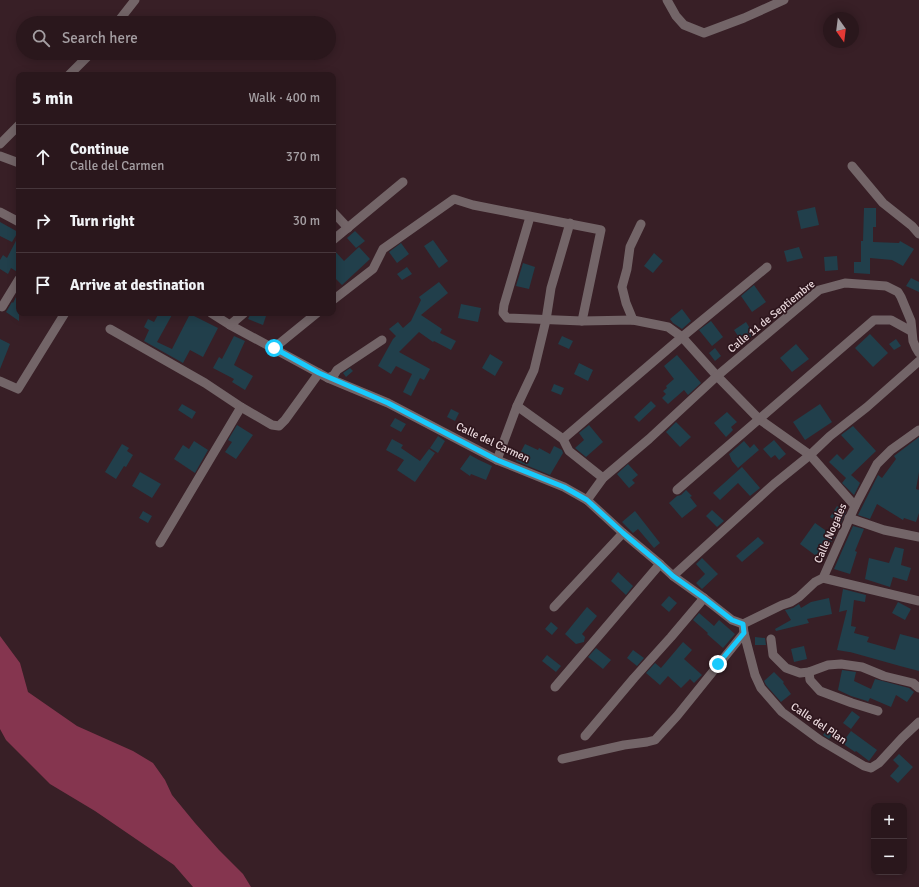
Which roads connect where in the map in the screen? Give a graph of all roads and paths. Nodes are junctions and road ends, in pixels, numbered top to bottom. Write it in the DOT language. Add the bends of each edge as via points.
graph roads {
  1 [pos="134,0"];
  2 [pos="667,0"];
  3 [pos="784,0"];
  4 [pos="122,16"];
  5 [pos="84,60"];
  6 [pos="72,72"];
  7 [pos="16,128"];
  8 [pos="0,144"];
  9 [pos="0,156"];
  10 [pos="16,162"];
  11 [pos="852,166"];
  12 [pos="404,182"];
  13 [pos="1,215"];
  14 [pos="336,215"];
  15 [pos="530,216"];
  16 [pos="16,221"];
  17 [pos="570,223"];
  18 [pos="641,224"];
  19 [pos="348,228"];
  20 [pos="919,234"];
  21 [pos="336,238"];
  22 [pos="767,267"];
  23 [pos="16,284"];
  24 [pos="336,298"];
  25 [pos="2,307"];
  26 [pos="63,316"];
  27 [pos="216,316"];
  28 [pos="240,316"];
  29 [pos="313,316"];
  30 [pos="546,320"];
  31 [pos="633,320"];
  32 [pos="582,321"];
  33 [pos="230,325"];
  34 [pos="110,329"];
  35 [pos="912,330"];
  36 [pos="682,336"];
  37 [pos="382,340"];
  38 [pos="274,348"];
  39 [pos="918,348"];
  40 [pos="919,361"];
  41 [pos="319,373"];
  42 [pos="717,376"];
  43 [pos="328,378"];
  44 [pos="0,381"];
  45 [pos="517,406"];
  46 [pos="241,407"];
  47 [pos="759,419"];
  48 [pos="919,430"];
  49 [pos="563,439"];
  50 [pos="810,455"];
  51 [pos="497,460"];
  52 [pos="603,478"];
  53 [pos="677,490"];
  54 [pos="587,500"];
  55 [pos="855,506"];
  56 [pos="849,518"];
  57 [pos="623,533"];
  58 [pos="919,537"];
  59 [pos="160,543"];
  60 [pos="660,564"];
  61 [pos="673,576"];
  62 [pos="823,578"];
  63 [pos="704,598"];
  64 [pos="919,601"];
  65 [pos="554,607"];
  66 [pos="743,629"];
  67 [pos="771,639"];
  68 [pos="809,672"];
  69 [pos="555,687"];
  70 [pos="919,688"];
  71 [pos="878,711"];
  72 [pos="919,722"];
  73 [pos="585,736"];
  74 [pos="562,759"];
  1 -- 4 [label="street"];
  2 -- 3 [label="street" via="684,25 704,33"];
  5 -- 6 [label="street"];
  7 -- 8 [label="street"];
  9 -- 10 [label="street"];
  11 -- 20 [label="street" via="883,203"];
  12 -- 19 [label="street"];
  13 -- 16 [label="street"];
  14 -- 19 [label="street"];
  15 -- 17 [label="street"];
  15 -- 24 [label="street" via="454,199 383,249 373,269"];
  15 -- 30 [label="street" via="503,313 507,318"];
  17 -- 30 [label="street" via="551,288"];
  17 -- 32 [label="street" via="601,230"];
  18 -- 31 [label="street" via="630,247 622,287"];
  19 -- 21 [label="street"];
  22 -- 36 [label="street"];
  23 -- 25 [label="street"];
  26 -- 44 [label="street" via="18,389"];
  27 -- 33 [label="street, Calle del Carmen"];
  28 -- 33 [label="street"];
  29 -- 38 [label="street"];
  30 -- 32 [label="street"];
  30 -- 45 [label="street" via="534,370"];
  31 -- 32 [label="street"];
  31 -- 36 [label="street" via="668,327"];
  33 -- 38 [label="street, Calle del Carmen"];
  34 -- 46 [label="street" via="205,383"];
  35 -- 39 [label="street, Calle 11 de Septiembre" via="913,341"];
  35 -- 42 [label="street, Calle 11 de Septiembre" via="911,321 898,292 886,286 871,284 836,285 819,290"];
  35 -- 47 [label="street" via="891,320 874,320"];
  36 -- 42 [label="street"];
  36 -- 49 [label="street"];
  37 -- 43 [label="street"];
  38 -- 41 [label="street, Calle del Carmen"];
  40 -- 50 [label="street"];
  41 -- 43 [label="street, Calle del Carmen"];
  41 -- 46 [label="street" via="279,426 272,426"];
  42 -- 47 [label="street"];
  42 -- 52 [label="street"];
  43 -- 51 [label="street, Calle del Carmen" via="388,403"];
  45 -- 49 [label="street"];
  45 -- 51 [label="street"];
  46 -- 59 [label="street"];
  47 -- 50 [label="street"];
  47 -- 53 [label="street"];
  48 -- 55 [label="street, Calle Nogales" via="891,450 877,464"];
  49 -- 52 [label="street" via="569,451"];
  50 -- 55 [label="street"];
  50 -- 61 [label="street" via="774,484"];
  51 -- 54 [label="street, Calle del Carmen" via="564,487"];
  52 -- 54 [label="street"];
  54 -- 57 [label="street, Calle del Carmen"];
  55 -- 56 [label="street, Calle Nogales"];
  56 -- 58 [label="street" via="884,530"];
  56 -- 62 [label="street, Calle Nogales"];
  57 -- 60 [label="street, Calle del Carmen"];
  57 -- 65 [label="street"];
  60 -- 61 [label="street, Calle del Carmen"];
  60 -- 69 [label="street"];
  61 -- 63 [label="street, Calle del Carmen"];
  62 -- 64 [label="street"];
  62 -- 66 [label="street, Calle Nogales" via="799,597"];
  63 -- 66 [label="street, Calle del Carmen"];
  63 -- 73 [label="street"];
  66 -- 72 [label="street, Calle del Plan" via="754,675 761,688 782,712 820,740 864,766 871,768 880,763"];
  66 -- 74 [label="street" via="677,716 655,740"];
  67 -- 68 [label="street" via="773,654 786,668 800,673"];
  68 -- 70 [label="street" via="828,665 862,667 884,676 913,683"];
  68 -- 71 [label="street" via="810,680 820,691"];
}
